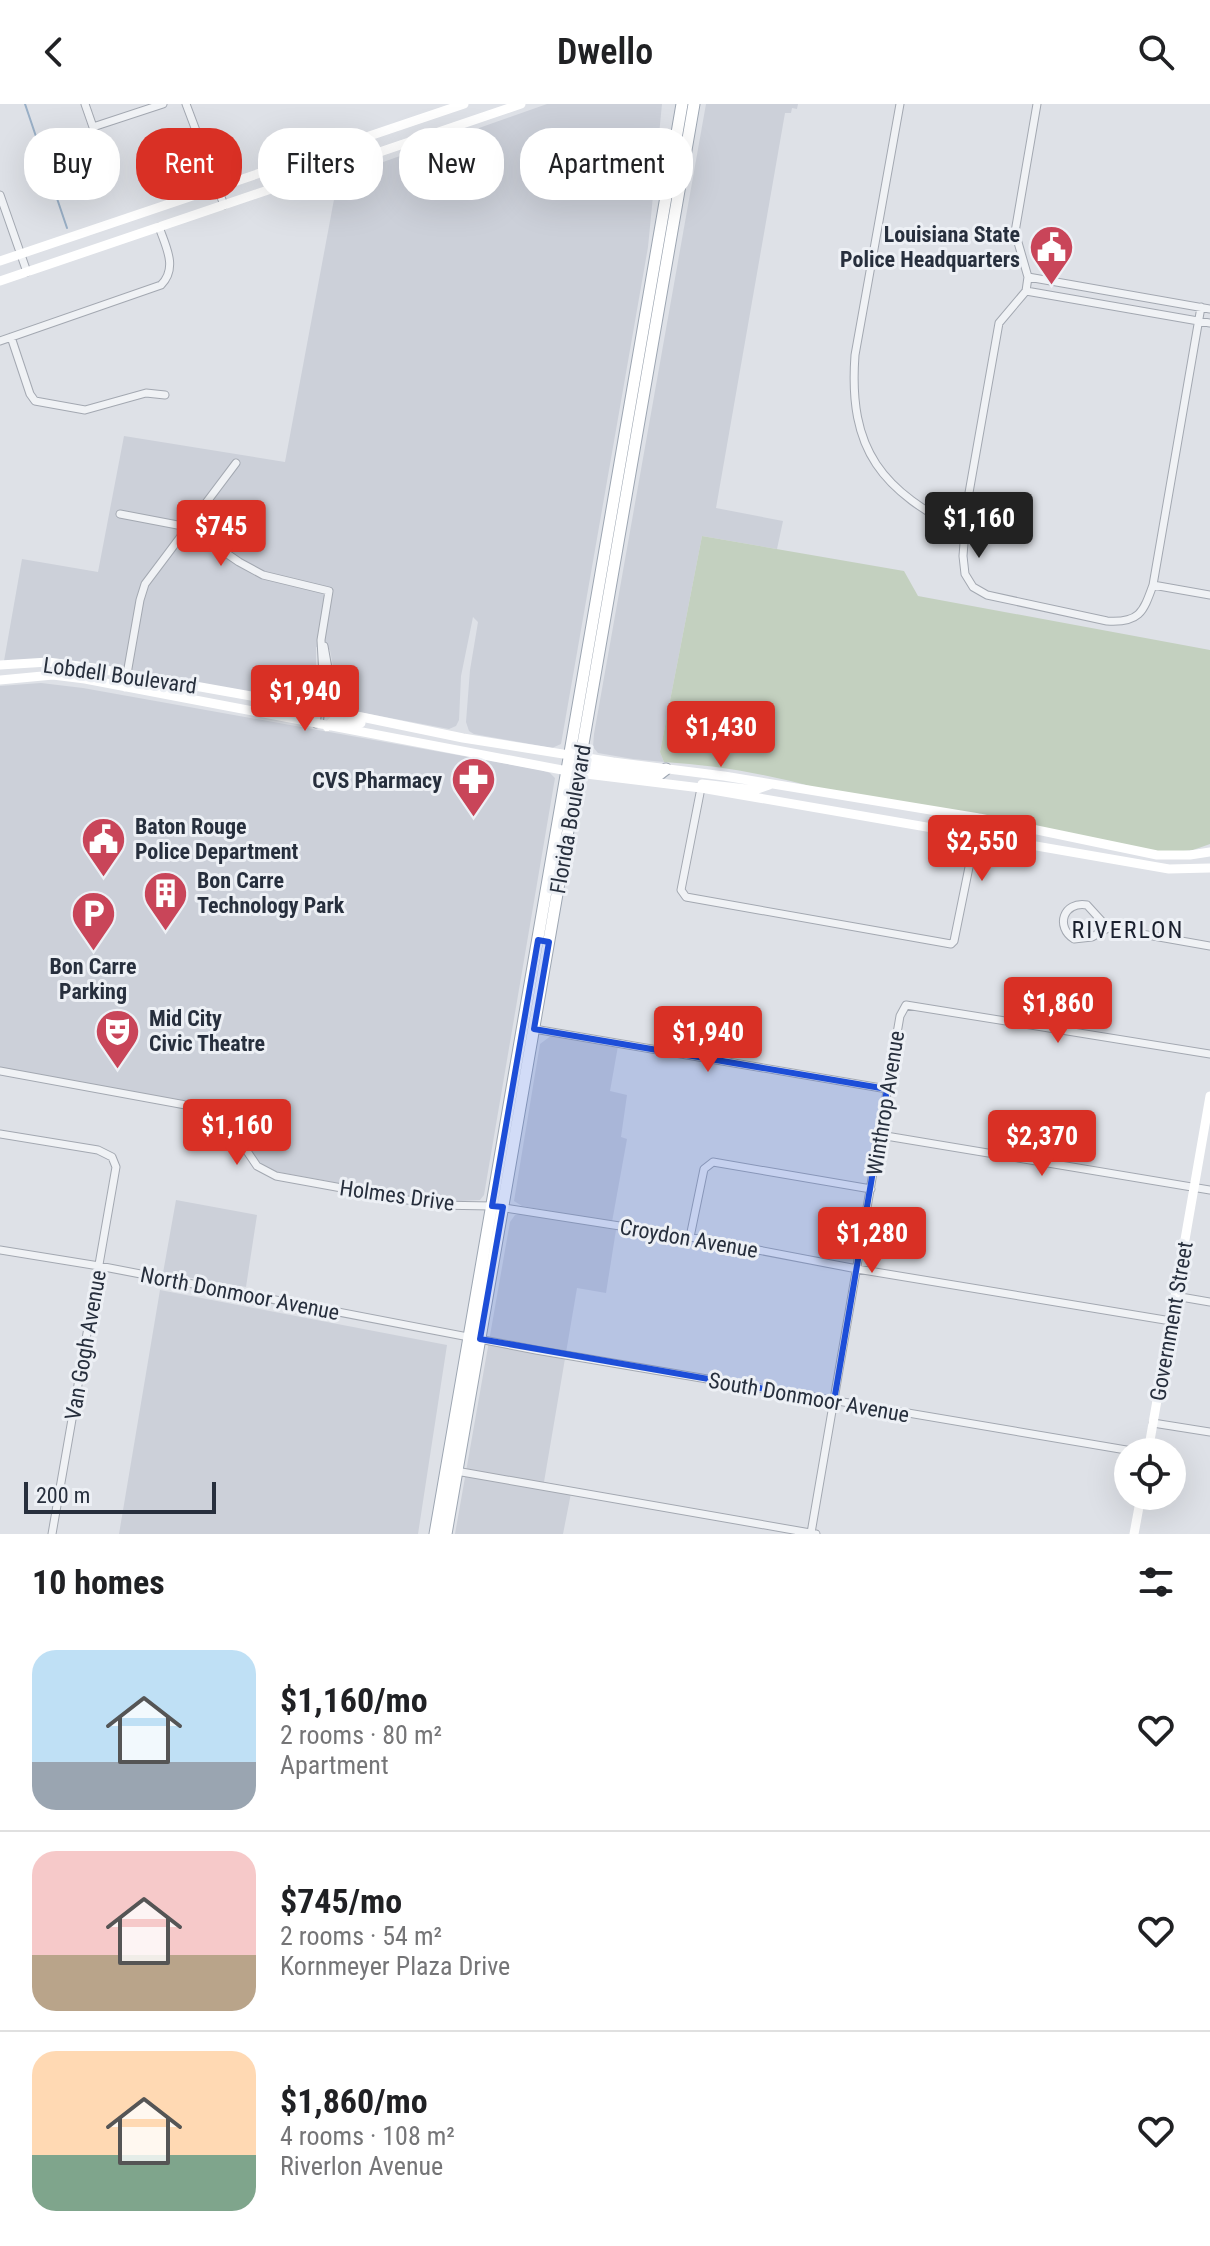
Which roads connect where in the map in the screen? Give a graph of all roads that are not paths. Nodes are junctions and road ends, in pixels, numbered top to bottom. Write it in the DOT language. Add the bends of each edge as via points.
graph roads {
  1 [pos="85,104"];
  2 [pos="163,104"];
  3 [pos="186,104"];
  4 [pos="464,104"];
  5 [pos="521,104"];
  6 [pos="682,104"];
  7 [pos="694,104"];
  8 [pos="900,104"];
  9 [pos="1037,104"];
  10 [pos="447,110"];
  11 [pos="453,127"];
  12 [pos="195,128"];
  13 [pos="678,128"];
  14 [pos="383,132"];
  15 [pos="383,151"];
  16 [pos="258,193"];
  17 [pos="0,195"];
  18 [pos="178,200"];
  19 [pos="222,200"];
  20 [pos="667,200"];
  21 [pos="672,200"];
  22 [pos="224,205"];
  23 [pos="159,227"];
  24 [pos="672,231"];
  25 [pos="21,253"];
  26 [pos="0,261"];
  27 [pos="27,272"];
  28 [pos="1028,277"];
  29 [pos="0,281"];
  30 [pos="1026,291"];
  31 [pos="1201,307"];
  32 [pos="1210,309"];
  33 [pos="1199,321"];
  34 [pos="1210,323"];
  35 [pos="11,337"];
  36 [pos="647,339"];
  37 [pos="0,341"];
  38 [pos="165,395"];
  39 [pos="236,463"];
  40 [pos="120,514"];
  41 [pos="188,527"];
  42 [pos="965,532"];
  43 [pos="1153,585"];
  44 [pos="1210,595"];
  45 [pos="321,640"];
  46 [pos="0,665"];
  47 [pos="127,674"];
  48 [pos="0,680"];
  49 [pos="178,683"];
  50 [pos="125,687"];
  51 [pos="318,708"];
  52 [pos="329,711"];
  53 [pos="268,715"];
  54 [pos="371,719"];
  55 [pos="322,726"];
  56 [pos="574,764"];
  57 [pos="666,769"];
  58 [pos="772,784"];
  59 [pos="701,788"];
  60 [pos="979,818"];
  61 [pos="976,834"];
  62 [pos="1210,852"];
  63 [pos="1210,868"];
  64 [pos="1108,928"];
  65 [pos="543,941"];
  66 [pos="1210,946"];
  67 [pos="534,1029"];
  68 [pos="1210,1054"];
  69 [pos="0,1071"];
  70 [pos="887,1089"];
  71 [pos="1210,1096"];
  72 [pos="0,1134"];
  73 [pos="880,1135"];
  74 [pos="1194,1187"];
  75 [pos="871,1189"];
  76 [pos="1210,1190"];
  77 [pos="497,1207"];
  78 [pos="690,1237"];
  79 [pos="0,1250"];
  80 [pos="99,1266"];
  81 [pos="857,1269"];
  82 [pos="479,1280"];
  83 [pos="1175,1296"];
  84 [pos="1210,1302"];
  85 [pos="484,1315"];
  86 [pos="1171,1321"];
  87 [pos="474,1338"];
  88 [pos="834,1401"];
  89 [pos="1153,1423"];
  90 [pos="1210,1432"];
  91 [pos="1150,1438"];
  92 [pos="1114,1448"];
  93 [pos="452,1470"];
  94 [pos="1138,1510"];
  95 [pos="52,1534"];
  96 [pos="435,1534"];
  97 [pos="446,1534"];
  98 [pos="813,1534"];
  99 [pos="1134,1534"];
  1 -- 2 [label="street" via="93,127"];
  3 -- 12 [label="street"];
  4 -- 10 [label="main road"];
  5 -- 11 [label="main road"];
  6 -- 13 [label="main road, Florida Boulevard"];
  7 -- 24 [label="main road, Florida Boulevard"];
  8 -- 42 [label="street" via="855,355 852,390 857,423 891,484 912,503"];
  9 -- 28 [label="street" via="1015,232"];
  10 -- 11 [label="street"];
  10 -- 14 [label="main road"];
  11 -- 15 [label="main road"];
  16 -- 22 [label="main road"];
  17 -- 25 [label="street"];
  18 -- 25 [label="main road"];
  19 -- 22 [label="street"];
  20 -- 36 [label="main road, Florida Boulevard"];
  21 -- 24 [label="main road"];
  22 -- 23 [label="main road"];
  23 -- 27 [label="main road"];
  23 -- 35 [label="street" via="170,264 161,285"];
  24 -- 36 [label="main road, Florida Boulevard"];
  25 -- 26 [label="main road"];
  25 -- 27 [label="street"];
  27 -- 29 [label="main road"];
  28 -- 30 [label="street"];
  28 -- 31 [label="street"];
  30 -- 33 [label="street"];
  30 -- 42 [label="street" via="999,323"];
  31 -- 32 [label="street"];
  31 -- 33 [label="street"];
  33 -- 34 [label="street"];
  33 -- 43 [label="street"];
  35 -- 37 [label="street"];
  35 -- 38 [label="street" via="35,401 85,410 146,393"];
  36 -- 56 [label="main road, Florida Boulevard"];
  39 -- 41 [label="street"];
  40 -- 41 [label="street"];
  41 -- 45 [label="street" via="263,575 329,591"];
  41 -- 47 [label="street" via="142,592"];
  42 -- 43 [label="street" via="965,574 987,595 1122,622 1138,617"];
  43 -- 44 [label="street"];
  45 -- 51 [label="street"];
  45 -- 52 [label="street" via="330,669"];
  46 -- 47 [label="main road, Lobdell Boulevard" via="48,662"];
  47 -- 49 [label="main road, Lobdell Boulevard"];
  47 -- 50 [label="main road"];
  48 -- 50 [label="main road, Lobdell Boulevard" via="53,675"];
  49 -- 50 [label="main road"];
  49 -- 51 [label="main road, Lobdell Boulevard"];
  50 -- 53 [label="main road, Lobdell Boulevard"];
  51 -- 52 [label="main road, Lobdell Boulevard"];
  51 -- 53 [label="main road" via="308,716"];
  51 -- 55 [label="street"];
  52 -- 54 [label="main road, Lobdell Boulevard"];
  52 -- 55 [label="street"];
  53 -- 55 [label="main road, Lobdell Boulevard"];
  54 -- 55 [label="main road" via="334,720"];
  54 -- 56 [label="main road, Lobdell Boulevard"];
  55 -- 56 [label="main road, Lobdell Boulevard"];
  56 -- 57 [label="main road" via="644,776"];
  56 -- 59 [label="main road"];
  56 -- 65 [label="main road, Florida Boulevard"];
  57 -- 58 [label="main road"];
  58 -- 59 [label="main road" via="755,790 707,783"];
  58 -- 60 [label="main road"];
  59 -- 61 [label="main road"];
  59 -- 61 [label="street" via="682,894 951,944"];
  60 -- 61 [label="street"];
  60 -- 62 [label="main road" via="1157,855"];
  61 -- 63 [label="main road" via="1169,869"];
  64 -- 64 [label="street" via="1087,905 1066,910 1063,925 1074,939"];
  64 -- 66 [label="street"];
  65 -- 67 [label="main road, Florida Boulevard"];
  65 -- 77 [label="main road, Florida Boulevard"];
  67 -- 70 [label="street"];
  67 -- 77 [label="main road, Florida Boulevard"];
  68 -- 70 [label="street, Winthrop Avenue" via="906,1005"];
  69 -- 77 [label="street, Holmes Drive" via="213,1113 230,1126 257,1166 276,1176 435,1205"];
  70 -- 73 [label="street, Winthrop Avenue"];
  71 -- 74 [label="main road, Government Street"];
  72 -- 80 [label="street, Van Gogh Avenue" via="98,1150 112,1157 116,1167"];
  73 -- 74 [label="street"];
  73 -- 75 [label="street, Winthrop Avenue"];
  74 -- 76 [label="street"];
  74 -- 83 [label="main road, Government Street"];
  75 -- 78 [label="street" via="713,1162 704,1169"];
  75 -- 81 [label="street, Winthrop Avenue"];
  77 -- 78 [label="street, Croydon Avenue"];
  77 -- 82 [label="main road, Florida Boulevard"];
  77 -- 85 [label="main road, Florida Boulevard"];
  78 -- 81 [label="street, Croydon Avenue"];
  79 -- 80 [label="street, North Donmoor Avenue"];
  80 -- 87 [label="street, North Donmoor Avenue"];
  80 -- 95 [label="street, Van Gogh Avenue"];
  81 -- 86 [label="street, Croydon Avenue"];
  81 -- 88 [label="street, Winthrop Avenue"];
  82 -- 85 [label="main road" via="479,1312"];
  82 -- 87 [label="main road, Florida Boulevard"];
  83 -- 84 [label="street"];
  83 -- 86 [label="main road, Government Street"];
  85 -- 87 [label="main road, Florida Boulevard"];
  86 -- 89 [label="main road, Government Street"];
  87 -- 88 [label="street, South Donmoor Avenue"];
  87 -- 93 [label="main road, Florida Boulevard"];
  88 -- 92 [label="street, South Donmoor Avenue"];
  88 -- 98 [label="street, Winthrop Avenue"];
  89 -- 90 [label="street"];
  89 -- 91 [label="main road, Government Street"];
  93 -- 96 [label="main road, Florida Boulevard"];
  93 -- 97 [label="main road, Florida Boulevard"];
  93 -- 98 [label="street"];
  94 -- 99 [label="main road"];
}
